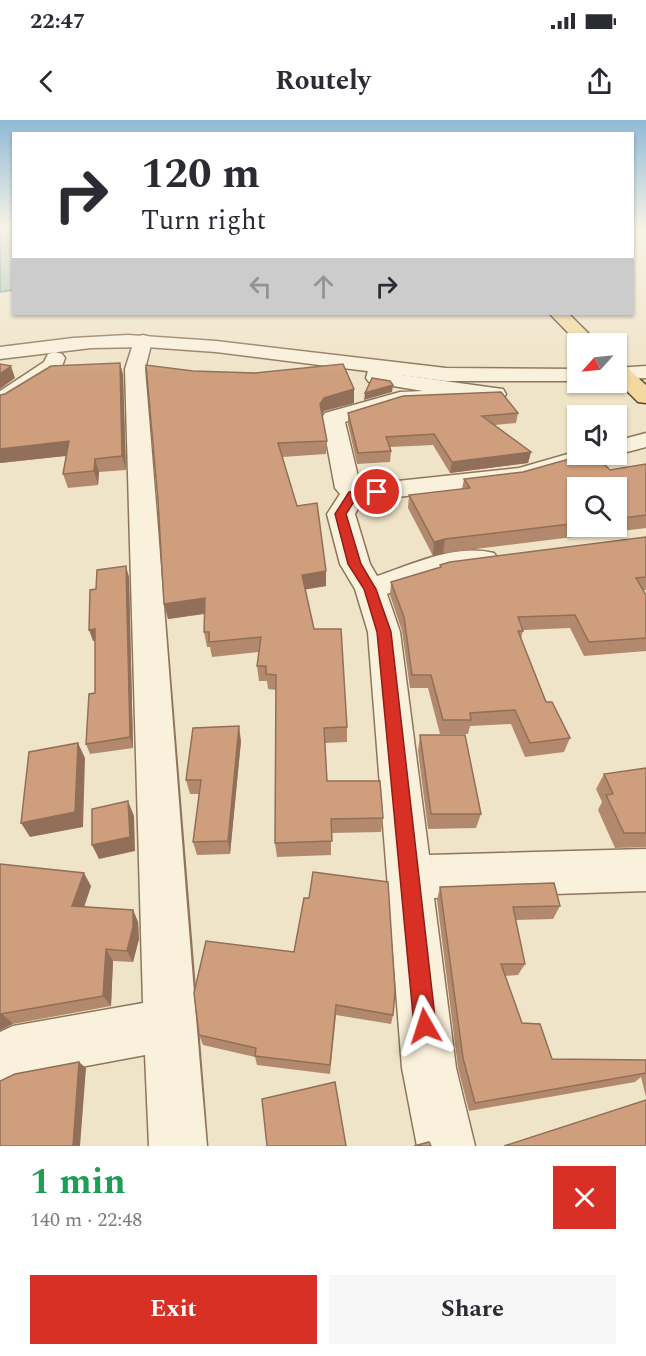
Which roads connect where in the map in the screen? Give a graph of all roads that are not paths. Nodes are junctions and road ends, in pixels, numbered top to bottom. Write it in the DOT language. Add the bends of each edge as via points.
graph roads {
  1 [pos="560,315"];
  2 [pos="579,333"];
  3 [pos="0,353"];
  4 [pos="55,358"];
  5 [pos="142,358"];
  6 [pos="0,362"];
  7 [pos="360,365"];
  8 [pos="627,372"];
  9 [pos="646,372"];
  10 [pos="289,374"];
  11 [pos="567,375"];
  12 [pos="627,379"];
  13 [pos="646,397"];
  14 [pos="0,400"];
  15 [pos="646,440"];
  16 [pos="627,445"];
  17 [pos="567,462"];
  18 [pos="353,494"];
  19 [pos="506,557"];
  20 [pos="370,589"];
  21 [pos="646,870"];
  22 [pos="410,877"];
  23 [pos="172,1024"];
  24 [pos="0,1061"];
  25 [pos="178,1146"];
  26 [pos="446,1146"];
  1 -- 2 [label="main road"];
  3 -- 5 [label="street" via="62,345"];
  4 -- 5 [label="street"];
  4 -- 6 [label="street"];
  4 -- 14 [label="street" via="54,365"];
  5 -- 7 [label="street" via="195,353"];
  5 -- 23 [label="street" via="161,878"];
  7 -- 10 [label="street"];
  7 -- 11 [label="street" via="468,376"];
  7 -- 18 [label="street" via="376,378 495,394 400,398 333,418 348,488"];
  8 -- 9 [label="street"];
  12 -- 13 [label="main road"];
  15 -- 16 [label="street"];
  17 -- 18 [label="street" via="520,475"];
  18 -- 20 [label="street" via="340,514 355,564"];
  19 -- 20 [label="street" via="443,564"];
  20 -- 22 [label="street" via="384,632"];
  21 -- 22 [label="street"];
  22 -- 26 [label="street" via="429,1068"];
  23 -- 24 [label="street" via="14,1053"];
  23 -- 25 [label="street"];
}
